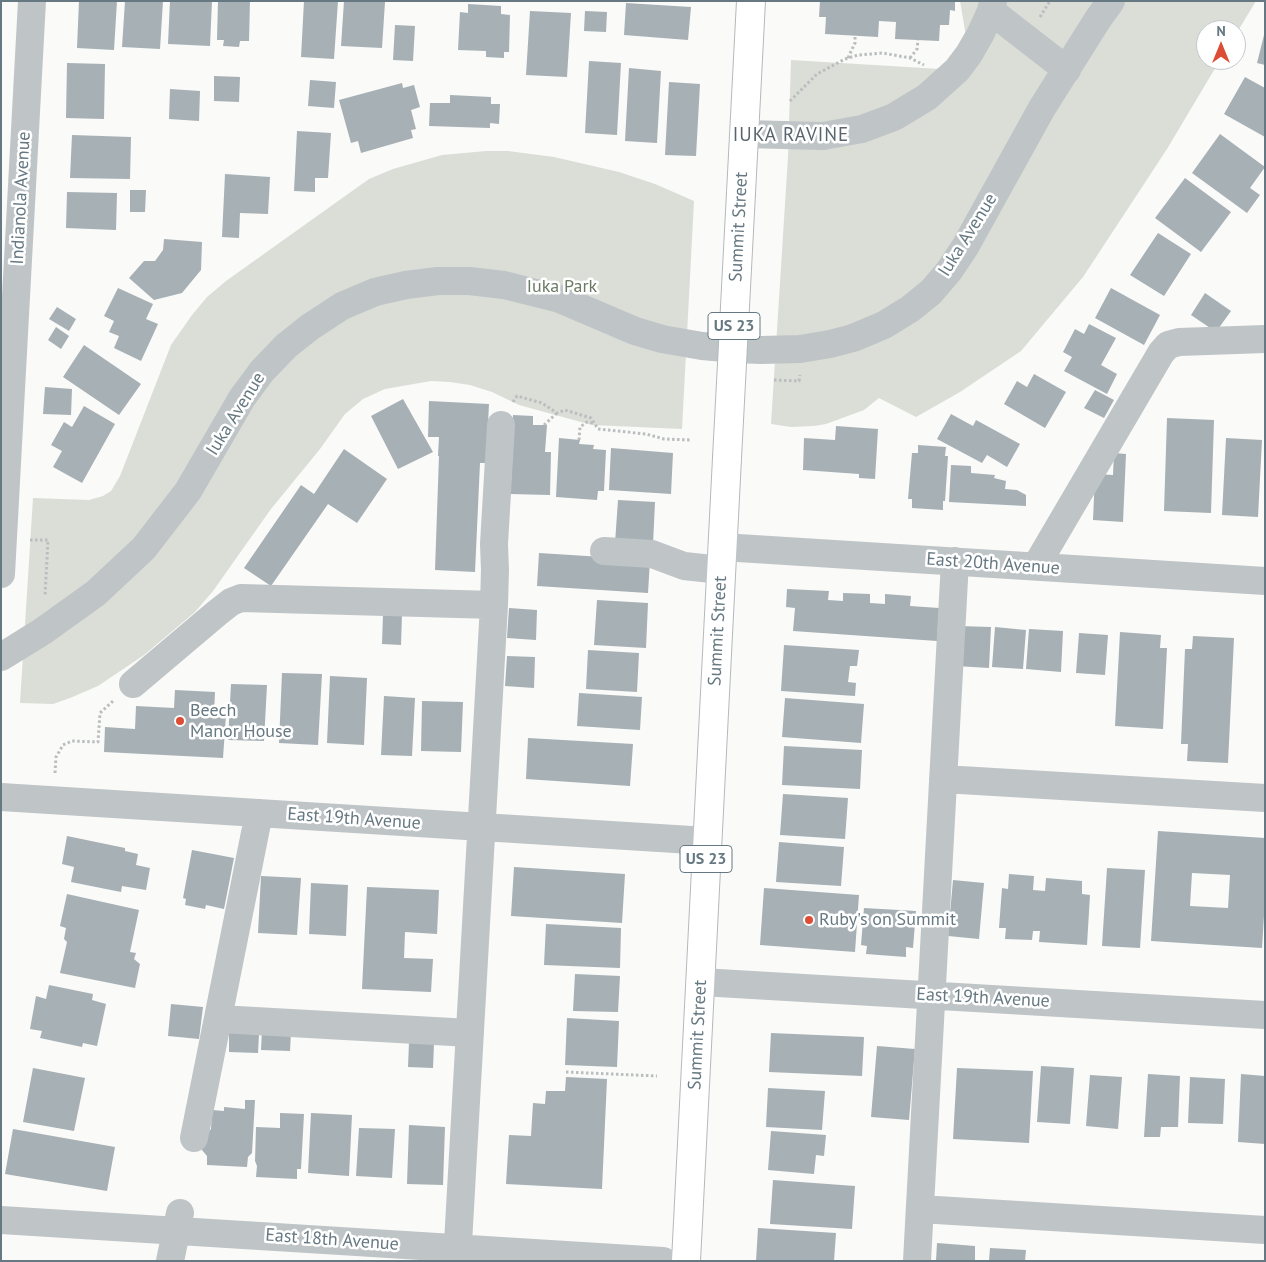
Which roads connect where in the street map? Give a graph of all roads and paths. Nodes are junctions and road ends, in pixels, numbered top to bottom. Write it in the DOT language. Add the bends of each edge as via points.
graph roads {
  1 [pos="32,1"];
  2 [pos="751,1"];
  3 [pos="1111,1"];
  4 [pos="992,6"];
  5 [pos="855,36"];
  6 [pos="918,40"];
  7 [pos="848,58"];
  8 [pos="910,58"];
  9 [pos="1067,70"];
  10 [pos="946,80"];
  11 [pos="790,101"];
  12 [pos="744,134"];
  13 [pos="12,166"];
  14 [pos="1265,339"];
  15 [pos="557,413"];
  16 [pos="5,416"];
  17 [pos="594,423"];
  18 [pos="501,425"];
  19 [pos="544,425"];
  20 [pos="579,440"];
  21 [pos="692,440"];
  22 [pos="24,540"];
  23 [pos="604,550"];
  24 [pos="722,558"];
  25 [pos="955,561"];
  26 [pos="1036,566"];
  27 [pos="1,574"];
  28 [pos="1265,581"];
  29 [pos="494,605"];
  30 [pos="43,631"];
  31 [pos="1,657"];
  32 [pos="133,684"];
  33 [pos="55,779"];
  34 [pos="944,780"];
  35 [pos="1,797"];
  36 [pos="1265,798"];
  37 [pos="259,813"];
  38 [pos="481,827"];
  39 [pos="707,841"];
  40 [pos="701,982"];
  41 [pos="932,995"];
  42 [pos="1265,1015"];
  43 [pos="218,1019"];
  44 [pos="470,1033"];
  45 [pos="566,1072"];
  46 [pos="657,1076"];
  47 [pos="194,1138"];
  48 [pos="920,1209"];
  49 [pos="1,1220"];
  50 [pos="178,1221"];
  51 [pos="1265,1230"];
  52 [pos="457,1254"];
  53 [pos="170,1261"];
  54 [pos="663,1261"];
  55 [pos="686,1261"];
  56 [pos="917,1261"];
  1 -- 13 [label="street, Indianola Avenue"];
  2 -- 12 [label="main road, Summit Street / US 23"];
  3 -- 9 [label="street, Iuka Avenue"];
  4 -- 9 [label="street"];
  4 -- 10 [label="street" via="969,54"];
  5 -- 7 [label="path"];
  6 -- 8 [label="path"];
  7 -- 8 [label="path" via="883,52"];
  7 -- 11 [label="path" via="817,74"];
  8 -- 10 [label="path"];
  9 -- 30 [label="street, Iuka Avenue" via="948,271 910,309 853,338 800,349 702,346 634,331 560,299 533,291 469,280 406,284 375,292 342,306 286,346 262,371 242,398 188,491 144,548 96,593"];
  10 -- 12 [label="street" via="894,118 862,129 809,136"];
  12 -- 24 [label="main road, Summit Street / US 23, bridge"];
  13 -- 16 [label="street, Indianola Avenue"];
  14 -- 26 [label="street" via="1179,342 1168,346"];
  15 -- 17 [label="path" via="564,410 591,418"];
  15 -- 18 [label="path" via="542,403 517,396"];
  15 -- 19 [label="path"];
  16 -- 27 [label="street, Indianola Avenue"];
  17 -- 20 [label="path" via="587,422 580,427"];
  17 -- 21 [label="path" via="598,429"];
  18 -- 29 [label="street"];
  22 -- 30 [label="path" via="48,540"];
  23 -- 24 [label="street, East 20th Avenue" via="652,554 684,566"];
  24 -- 25 [label="street, East 20th Avenue"];
  24 -- 39 [label="main road, Summit Street / US 23"];
  25 -- 26 [label="street, East 20th Avenue"];
  25 -- 34 [label="street"];
  26 -- 28 [label="street, East 20th Avenue"];
  29 -- 32 [label="street" via="241,598 217,613"];
  29 -- 38 [label="street"];
  30 -- 31 [label="street, Iuka Avenue"];
  32 -- 33 [label="path" via="100,713 98,742 62,744 56,757"];
  34 -- 36 [label="street"];
  34 -- 41 [label="street"];
  35 -- 37 [label="street, East 19th Avenue"];
  37 -- 38 [label="street, East 19th Avenue"];
  37 -- 43 [label="street"];
  38 -- 39 [label="street, East 19th Avenue"];
  38 -- 44 [label="street"];
  39 -- 40 [label="main road, Summit Street / US 23"];
  40 -- 41 [label="street, East 19th Avenue"];
  40 -- 55 [label="main road, Summit Street / US 23"];
  41 -- 42 [label="street, East 19th Avenue"];
  41 -- 48 [label="street"];
  43 -- 44 [label="street"];
  43 -- 47 [label="street"];
  44 -- 52 [label="street"];
  45 -- 46 [label="path"];
  48 -- 51 [label="street"];
  48 -- 56 [label="street"];
  49 -- 50 [label="street, East 18th Avenue"];
  50 -- 52 [label="street, East 18th Avenue"];
  50 -- 53 [label="street"];
  52 -- 54 [label="street, East 18th Avenue"];
}
